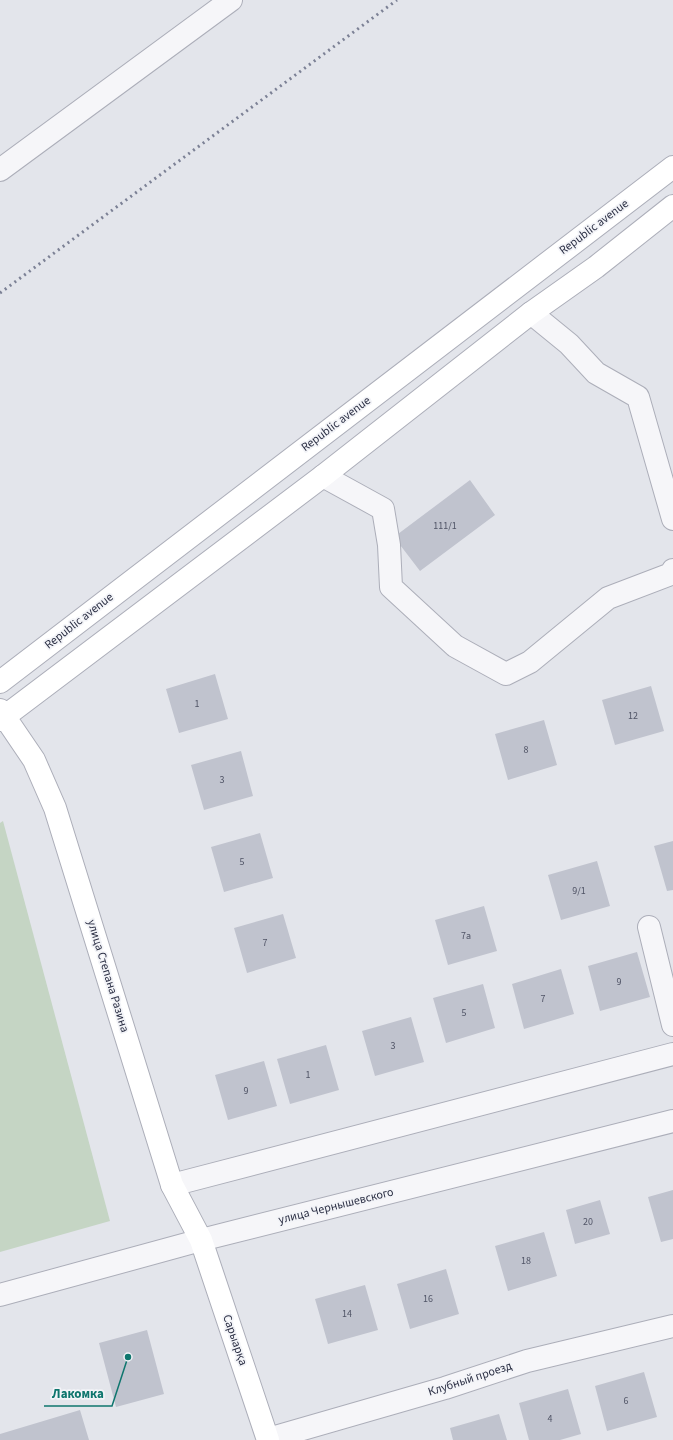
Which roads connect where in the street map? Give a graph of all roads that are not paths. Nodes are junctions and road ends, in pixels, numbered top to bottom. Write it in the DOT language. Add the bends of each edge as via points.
graph roads {
  1 [pos="231,0"];
  2 [pos="673,167"];
  3 [pos="0,170"];
  4 [pos="673,206"];
  5 [pos="531,314"];
  6 [pos="323,476"];
  7 [pos="673,519"];
  8 [pos="672,574"];
  9 [pos="0,682"];
  10 [pos="2,716"];
  11 [pos="649,927"];
  12 [pos="673,1025"];
  13 [pos="673,1054"];
  14 [pos="673,1121"];
  15 [pos="172,1185"];
  16 [pos="201,1240"];
  17 [pos="0,1295"];
  18 [pos="673,1326"];
  19 [pos="268,1439"];
  1 -- 3 [label="street"];
  2 -- 9 [label="main road, Republic avenue"];
  4 -- 5 [label="main road"];
  5 -- 6 [label="main road"];
  5 -- 7 [label="street" via="569,344 596,374 638,397"];
  6 -- 8 [label="street" via="383,509 392,587 455,646 506,674 530,662 608,598"];
  6 -- 10 [label="main road"];
  10 -- 15 [label="main road, улица Степана Разина" via="34,760 55,808"];
  11 -- 12 [label="street"];
  13 -- 15 [label="street"];
  14 -- 16 [label="street, улица Чернышевского"];
  15 -- 16 [label="main road, улица Степана Разина"];
  16 -- 17 [label="street, улица Чернышевского"];
  16 -- 19 [label="main road, Сарыарқа"];
  18 -- 19 [label="street, Клубный проезд" via="527,1361 445,1388"];
}
